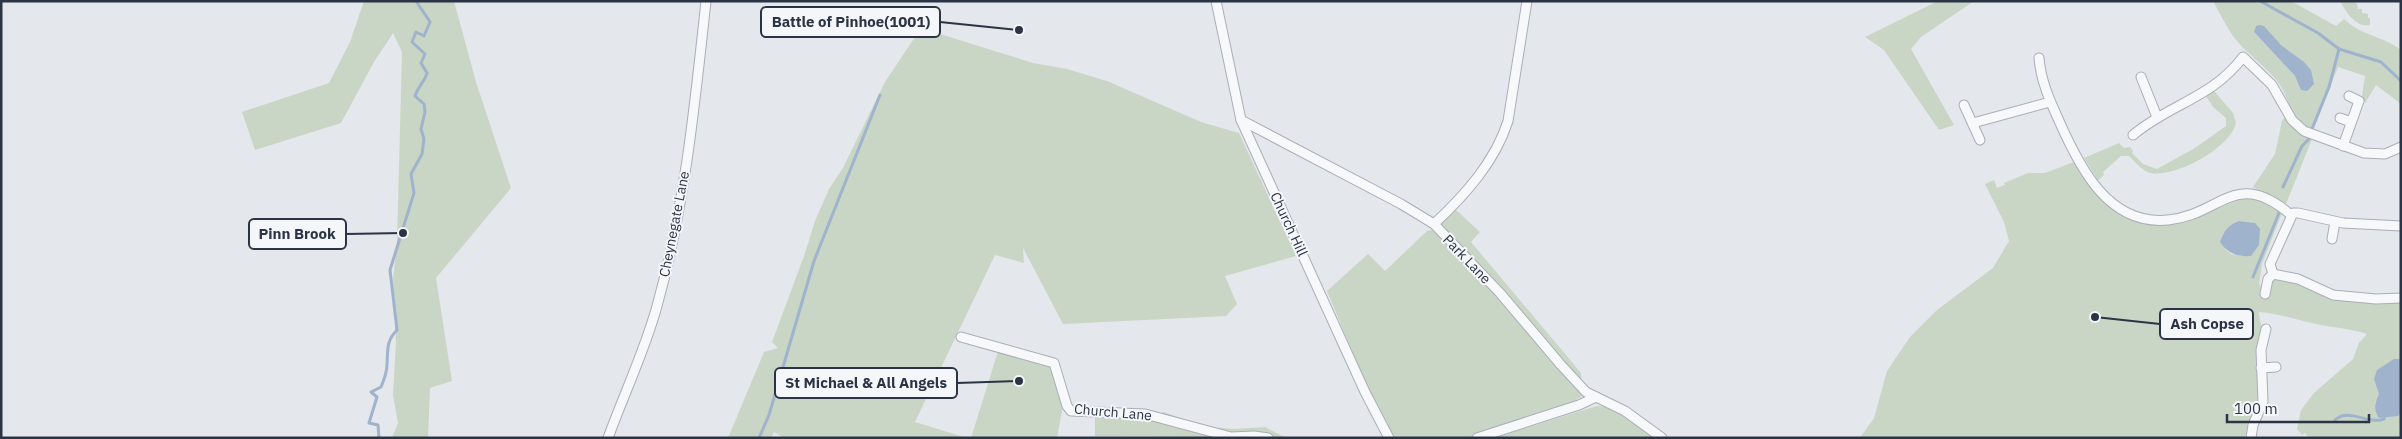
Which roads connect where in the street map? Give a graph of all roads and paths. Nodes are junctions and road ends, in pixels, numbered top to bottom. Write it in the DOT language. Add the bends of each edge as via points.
graph roads {
  1 [pos="706,1"];
  2 [pos="1216,1"];
  3 [pos="1527,1"];
  4 [pos="2039,58"];
  5 [pos="2141,77"];
  6 [pos="2349,96"];
  7 [pos="2050,102"];
  8 [pos="1964,105"];
  9 [pos="2157,117"];
  10 [pos="2340,118"];
  11 [pos="1241,120"];
  12 [pos="2351,122"];
  13 [pos="1973,123"];
  14 [pos="2133,135"];
  15 [pos="1980,140"];
  16 [pos="2343,146"];
  17 [pos="2401,147"];
  18 [pos="2291,215"];
  19 [pos="2335,222"];
  20 [pos="1434,224"];
  21 [pos="2401,226"];
  22 [pos="2332,238"];
  23 [pos="2273,274"];
  24 [pos="2265,294"];
  25 [pos="2401,298"];
  26 [pos="2266,329"];
  27 [pos="961,337"];
  28 [pos="2276,367"];
  29 [pos="2261,368"];
  30 [pos="1596,397"];
  31 [pos="608,438"];
  32 [pos="1268,438"];
  33 [pos="1389,438"];
  34 [pos="1477,438"];
  35 [pos="1662,438"];
  36 [pos="2251,438"];
  1 -- 31 [label="street, Cheynegate Lane" via="699,75 676,225 657,307"];
  2 -- 11 [label="street, Church Hill"];
  3 -- 20 [label="street" via="1504,135 1469,189"];
  4 -- 7 [label="street"];
  5 -- 9 [label="street"];
  6 -- 12 [label="street" via="2358,99 2362,108"];
  7 -- 13 [label="street"];
  7 -- 18 [label="street" via="2089,180 2108,199 2130,213 2156,220 2182,218 2240,193 2262,197"];
  8 -- 13 [label="street"];
  9 -- 14 [label="street"];
  9 -- 16 [label="street" via="2213,88 2243,57 2272,85 2292,120 2304,131"];
  10 -- 12 [label="street"];
  11 -- 20 [label="street, Park Lane"];
  11 -- 33 [label="street, Church Hill"];
  12 -- 16 [label="street"];
  13 -- 15 [label="street"];
  16 -- 17 [label="street" via="2364,153 2382,154"];
  18 -- 19 [label="street" via="2298,213"];
  18 -- 23 [label="street" via="2270,264"];
  19 -- 21 [label="street"];
  19 -- 22 [label="street"];
  20 -- 30 [label="street, Park Lane" via="1500,293 1586,392"];
  23 -- 24 [label="street" via="2268,279"];
  23 -- 25 [label="street" via="2298,279 2333,295 2376,300"];
  26 -- 29 [label="street"];
  27 -- 32 [label="street, Church Lane" via="1054,363 1071,411 1145,414 1231,437"];
  28 -- 29 [label="street"];
  29 -- 36 [label="street" via="2263,402"];
  30 -- 34 [label="street"];
  30 -- 35 [label="street, Park Lane" via="1625,411"];
}
